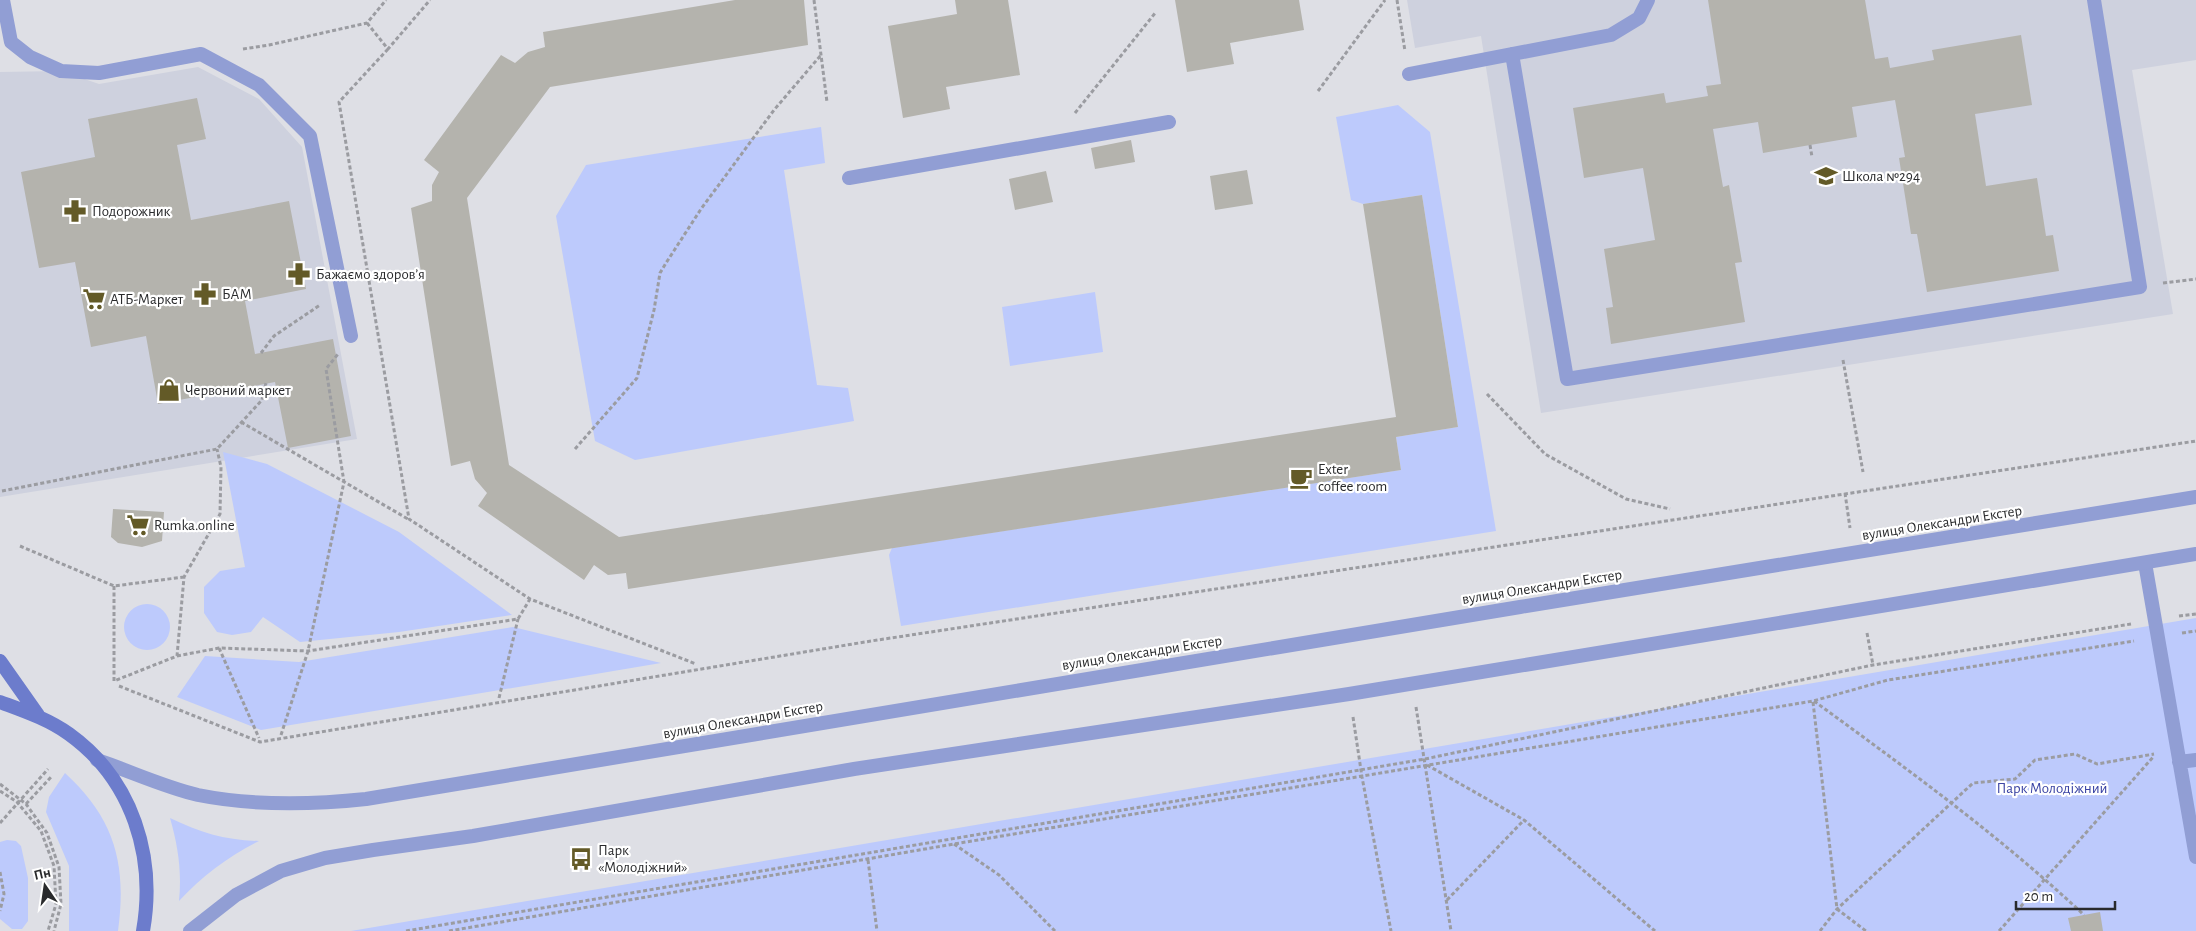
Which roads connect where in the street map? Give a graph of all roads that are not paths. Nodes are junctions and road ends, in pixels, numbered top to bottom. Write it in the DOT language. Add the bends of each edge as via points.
graph roads {
  1 [pos="3,0"];
  2 [pos="1648,0"];
  3 [pos="2094,0"];
  4 [pos="1512,54"];
  5 [pos="1409,74"];
  6 [pos="1169,122"];
  7 [pos="849,178"];
  8 [pos="350,336"];
  9 [pos="2196,497"];
  10 [pos="2196,554"];
  11 [pos="2145,562"];
  12 [pos="0,661"];
  13 [pos="0,702"];
  14 [pos="38,715"];
  15 [pos="97,760"];
  16 [pos="2196,760"];
  17 [pos="2179,762"];
  18 [pos="2196,857"];
  19 [pos="143,931"];
  20 [pos="190,931"];
  1 -- 8 [label="street" via="11,42 30,57 61,71 99,73 201,54 259,85 310,136"];
  2 -- 4 [label="street" via="1640,18 1611,35"];
  3 -- 4 [label="street" via="2140,287 1567,379"];
  4 -- 5 [label="street"];
  6 -- 7 [label="street"];
  9 -- 15 [label="street, вулиця Олександри Екстер" via="1520,606 366,799 320,804 237,801 197,794"];
  10 -- 11 [label="street"];
  11 -- 17 [label="street"];
  11 -- 20 [label="street" via="1349,694 854,770 473,836 325,858 281,871 236,895"];
  12 -- 14 [label="main road"];
  13 -- 14 [label="main road"];
  14 -- 15 [label="main road" via="70,734"];
  15 -- 19 [label="main road" via="121,791 137,827 146,865 147,904"];
  16 -- 17 [label="street"];
  17 -- 18 [label="street"];
}
